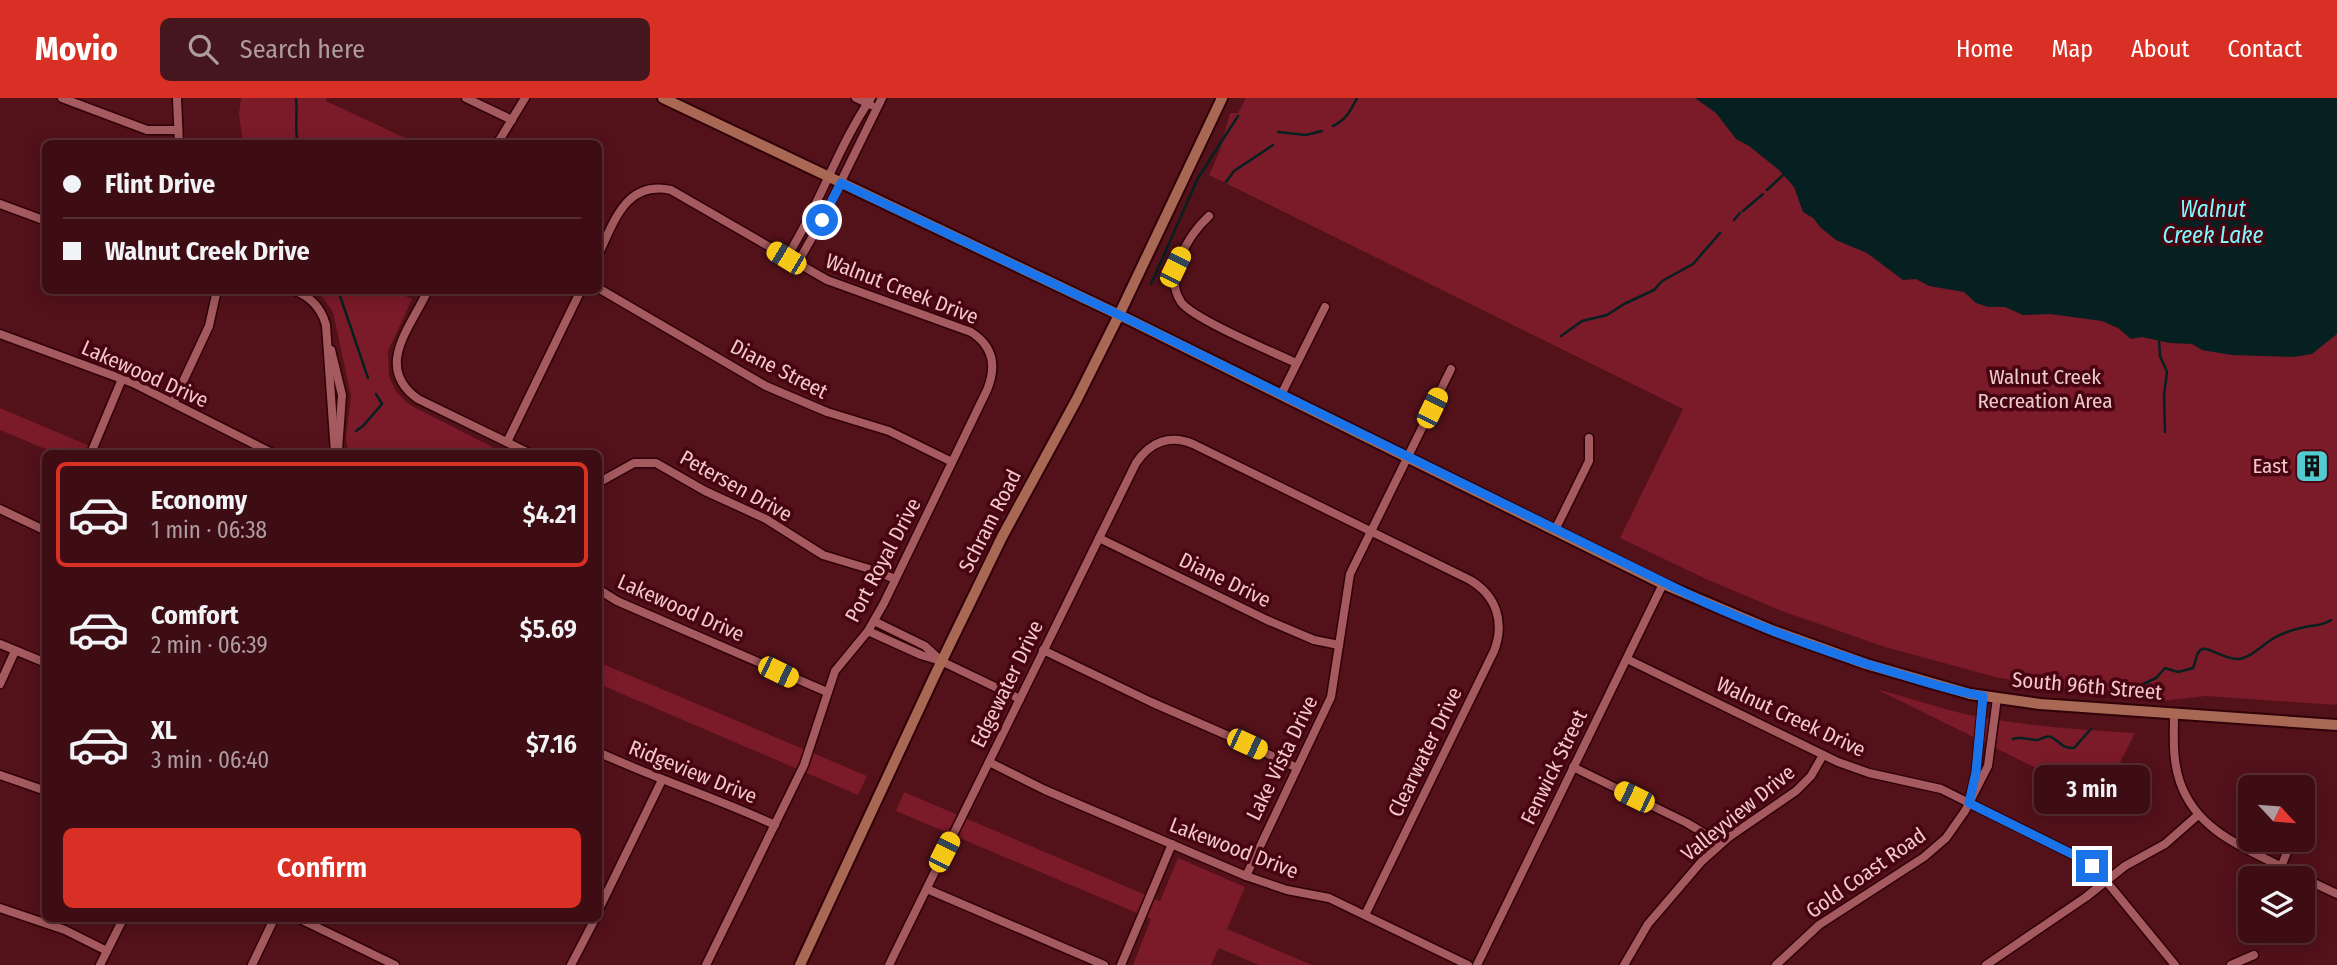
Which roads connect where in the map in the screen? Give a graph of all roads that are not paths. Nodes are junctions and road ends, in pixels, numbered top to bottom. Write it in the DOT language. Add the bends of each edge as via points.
graph roads {
  1 [pos="62,98"];
  2 [pos="177,98"];
  3 [pos="466,98"];
  4 [pos="524,98"];
  5 [pos="663,98"];
  6 [pos="856,98"];
  7 [pos="882,98"];
  8 [pos="1222,98"];
  9 [pos="869,101"];
  10 [pos="877,108"];
  11 [pos="512,120"];
  12 [pos="177,130"];
  13 [pos="178,140"];
  14 [pos="499,140"];
  15 [pos="830,177"];
  16 [pos="841,183"];
  17 [pos="0,204"];
  18 [pos="1209,216"];
  19 [pos="42,220"];
  20 [pos="602,248"];
  21 [pos="786,258"];
  22 [pos="797,264"];
  23 [pos="602,290"];
  24 [pos="216,294"];
  25 [pos="301,294"];
  26 [pos="426,294"];
  27 [pos="580,294"];
  28 [pos="1325,307"];
  29 [pos="1119,315"];
  30 [pos="0,334"];
  31 [pos="992,357"];
  32 [pos="1296,363"];
  33 [pos="1451,369"];
  34 [pos="122,379"];
  35 [pos="1281,395"];
  36 [pos="173,403"];
  37 [pos="1589,438"];
  38 [pos="507,442"];
  39 [pos="92,450"];
  40 [pos="266,450"];
  41 [pos="337,450"];
  42 [pos="522,450"];
  43 [pos="1408,457"];
  44 [pos="952,462"];
  45 [pos="602,482"];
  46 [pos="0,509"];
  47 [pos="42,529"];
  48 [pos="1555,530"];
  49 [pos="1371,531"];
  50 [pos="1099,538"];
  51 [pos="895,579"];
  52 [pos="1663,584"];
  53 [pos="602,592"];
  54 [pos="874,621"];
  55 [pos="868,631"];
  56 [pos="0,644"];
  57 [pos="1339,645"];
  58 [pos="1043,650"];
  59 [pos="15,652"];
  60 [pos="1627,659"];
  61 [pos="941,661"];
  62 [pos="42,662"];
  63 [pos="0,684"];
  64 [pos="827,692"];
  65 [pos="1983,696"];
  66 [pos="1997,698"];
  67 [pos="1020,699"];
  68 [pos="2174,713"];
  69 [pos="2337,724"];
  70 [pos="602,754"];
  71 [pos="1823,755"];
  72 [pos="989,762"];
  73 [pos="1573,767"];
  74 [pos="1297,768"];
  75 [pos="0,775"];
  76 [pos="662,780"];
  77 [pos="42,790"];
  78 [pos="1969,803"];
  79 [pos="2199,815"];
  80 [pos="775,825"];
  81 [pos="1172,844"];
  82 [pos="1718,846"];
  83 [pos="2279,866"];
  84 [pos="1246,876"];
  85 [pos="2107,882"];
  86 [pos="2315,883"];
  87 [pos="927,889"];
  88 [pos="602,893"];
  89 [pos="2337,894"];
  90 [pos="0,908"];
  91 [pos="1365,915"];
  92 [pos="122,922"];
  93 [pos="273,922"];
  94 [pos="306,922"];
  95 [pos="593,922"];
  96 [pos="107,951"];
  97 [pos="2254,955"];
  98 [pos="100,965"];
  99 [pos="252,965"];
  100 [pos="396,965"];
  101 [pos="571,965"];
  102 [pos="706,965"];
  103 [pos="800,965"];
  104 [pos="889,965"];
  105 [pos="1104,965"];
  106 [pos="1121,965"];
  107 [pos="1468,965"];
  108 [pos="1477,965"];
  109 [pos="1624,965"];
  110 [pos="1776,965"];
  111 [pos="1986,965"];
  112 [pos="2175,965"];
  113 [pos="2231,965"];
  1 -- 12 [label="street" via="147,130"];
  2 -- 12 [label="street"];
  3 -- 11 [label="street"];
  4 -- 11 [label="street"];
  5 -- 15 [label="main road, South 96th Street"];
  6 -- 9 [label="street"];
  7 -- 10 [label="street"];
  8 -- 29 [label="main road, Schram Road"];
  9 -- 10 [label="street"];
  9 -- 15 [label="street"];
  10 -- 16 [label="street"];
  11 -- 14 [label="street"];
  12 -- 13 [label="street"];
  15 -- 16 [label="main road, South 96th Street"];
  15 -- 21 [label="street"];
  16 -- 22 [label="street"];
  16 -- 29 [label="main road, South 96th Street"];
  17 -- 19 [label="street"];
  18 -- 32 [label="street" via="1196,228 1175,267 1181,302 1198,315"];
  20 -- 21 [label="street, Walnut Creek Drive" via="632,197 664,188"];
  21 -- 22 [label="street, Walnut Creek Drive"];
  22 -- 31 [label="street, Walnut Creek Drive" via="842,287 971,332"];
  23 -- 44 [label="street, Diane Street" via="766,386 889,431"];
  24 -- 36 [label="street" via="209,326"];
  25 -- 41 [label="street" via="320,310 338,373 342,395"];
  26 -- 38 [label="street" via="397,352 399,378 418,399"];
  27 -- 38 [label="street"];
  28 -- 32 [label="street"];
  29 -- 35 [label="main road, South 96th Street"];
  29 -- 61 [label="main road, Schram Road"];
  30 -- 34 [label="street, Lakewood Drive"];
  31 -- 44 [label="street, Port Royal Drive" via="991,381"];
  32 -- 35 [label="street"];
  33 -- 43 [label="street, Lake Vista Drive"];
  34 -- 36 [label="street, Lakewood Drive"];
  34 -- 39 [label="street"];
  35 -- 43 [label="main road, South 96th Street"];
  36 -- 40 [label="street, Lakewood Drive"];
  37 -- 48 [label="street" via="1589,461"];
  38 -- 42 [label="street"];
  43 -- 48 [label="main road, South 96th Street"];
  43 -- 49 [label="street, Lake Vista Drive"];
  44 -- 51 [label="street, Port Royal Drive"];
  45 -- 51 [label="street, Petersen Drive" via="634,463 656,463 766,519 813,551"];
  46 -- 47 [label="street"];
  48 -- 52 [label="main road, South 96th Street"];
  49 -- 50 [label="street, Edgewater Drive" via="1194,444 1175,439 1157,442 1140,456"];
  49 -- 57 [label="street, Lake Vista Drive" via="1350,574"];
  49 -- 91 [label="street, Clearwater Drive" via="1484,590 1500,625 1494,651"];
  50 -- 57 [label="street, Diane Drive" via="1267,620"];
  50 -- 58 [label="street, Edgewater Drive"];
  51 -- 54 [label="street, Port Royal Drive"];
  52 -- 60 [label="street, Fenwick Street"];
  52 -- 65 [label="main road, South 96th Street" via="1823,649"];
  53 -- 64 [label="street, Lakewood Drive"];
  54 -- 55 [label="street, Port Royal Drive"];
  54 -- 61 [label="street" via="925,646"];
  55 -- 61 [label="street"];
  55 -- 64 [label="street, Port Royal Drive" via="839,664"];
  56 -- 59 [label="street"];
  57 -- 74 [label="street, Lake Vista Drive" via="1331,697"];
  58 -- 67 [label="street, Edgewater Drive"];
  58 -- 74 [label="street"];
  59 -- 62 [label="street"];
  59 -- 63 [label="street"];
  60 -- 71 [label="street, Walnut Creek Drive"];
  60 -- 73 [label="street, Fenwick Street"];
  61 -- 67 [label="street"];
  61 -- 103 [label="main road, Schram Road"];
  64 -- 80 [label="street, Port Royal Drive" via="804,765"];
  65 -- 66 [label="main road, South 96th Street"];
  65 -- 78 [label="street, Gold Coast Road"];
  66 -- 68 [label="main road, South 96th Street"];
  66 -- 78 [label="street, Gold Coast Road" via="1988,765"];
  67 -- 72 [label="street, Edgewater Drive"];
  68 -- 69 [label="main road, South 96th Street"];
  68 -- 79 [label="street" via="2176,768"];
  70 -- 76 [label="street, Ridgeview Drive"];
  71 -- 78 [label="street, Walnut Creek Drive" via="1869,773 1929,785"];
  71 -- 82 [label="street, Valleyview Drive" via="1796,792"];
  72 -- 81 [label="street, Lakewood Drive"];
  72 -- 87 [label="street, Edgewater Drive"];
  73 -- 82 [label="street" via="1687,822"];
  73 -- 108 [label="street, Fenwick Street"];
  74 -- 84 [label="street, Lake Vista Drive"];
  75 -- 77 [label="street"];
  76 -- 80 [label="street, Ridgeview Drive"];
  76 -- 88 [label="street"];
  78 -- 85 [label="street, Walnut Creek Drive" via="2080,858"];
  78 -- 110 [label="street, Gold Coast Road" via="1946,838 1924,857 1819,925"];
  79 -- 83 [label="street" via="2234,844"];
  79 -- 85 [label="street"];
  80 -- 102 [label="street, Port Royal Drive"];
  81 -- 84 [label="street, Lakewood Drive"];
  81 -- 106 [label="street"];
  82 -- 109 [label="street, Valleyview Drive" via="1663,905"];
  84 -- 91 [label="street, Lakewood Drive" via="1329,898"];
  85 -- 111 [label="street"];
  85 -- 112 [label="street, Walnut Creek Drive"];
  86 -- 89 [label="street"];
  87 -- 104 [label="street, Edgewater Drive"];
  87 -- 105 [label="street"];
  90 -- 96 [label="street" via="65,930"];
  91 -- 107 [label="street, Lakewood Drive"];
  92 -- 96 [label="street"];
  93 -- 99 [label="street"];
  94 -- 100 [label="street"];
  95 -- 101 [label="street"];
  96 -- 98 [label="street"];
  97 -- 113 [label="street"];
}
